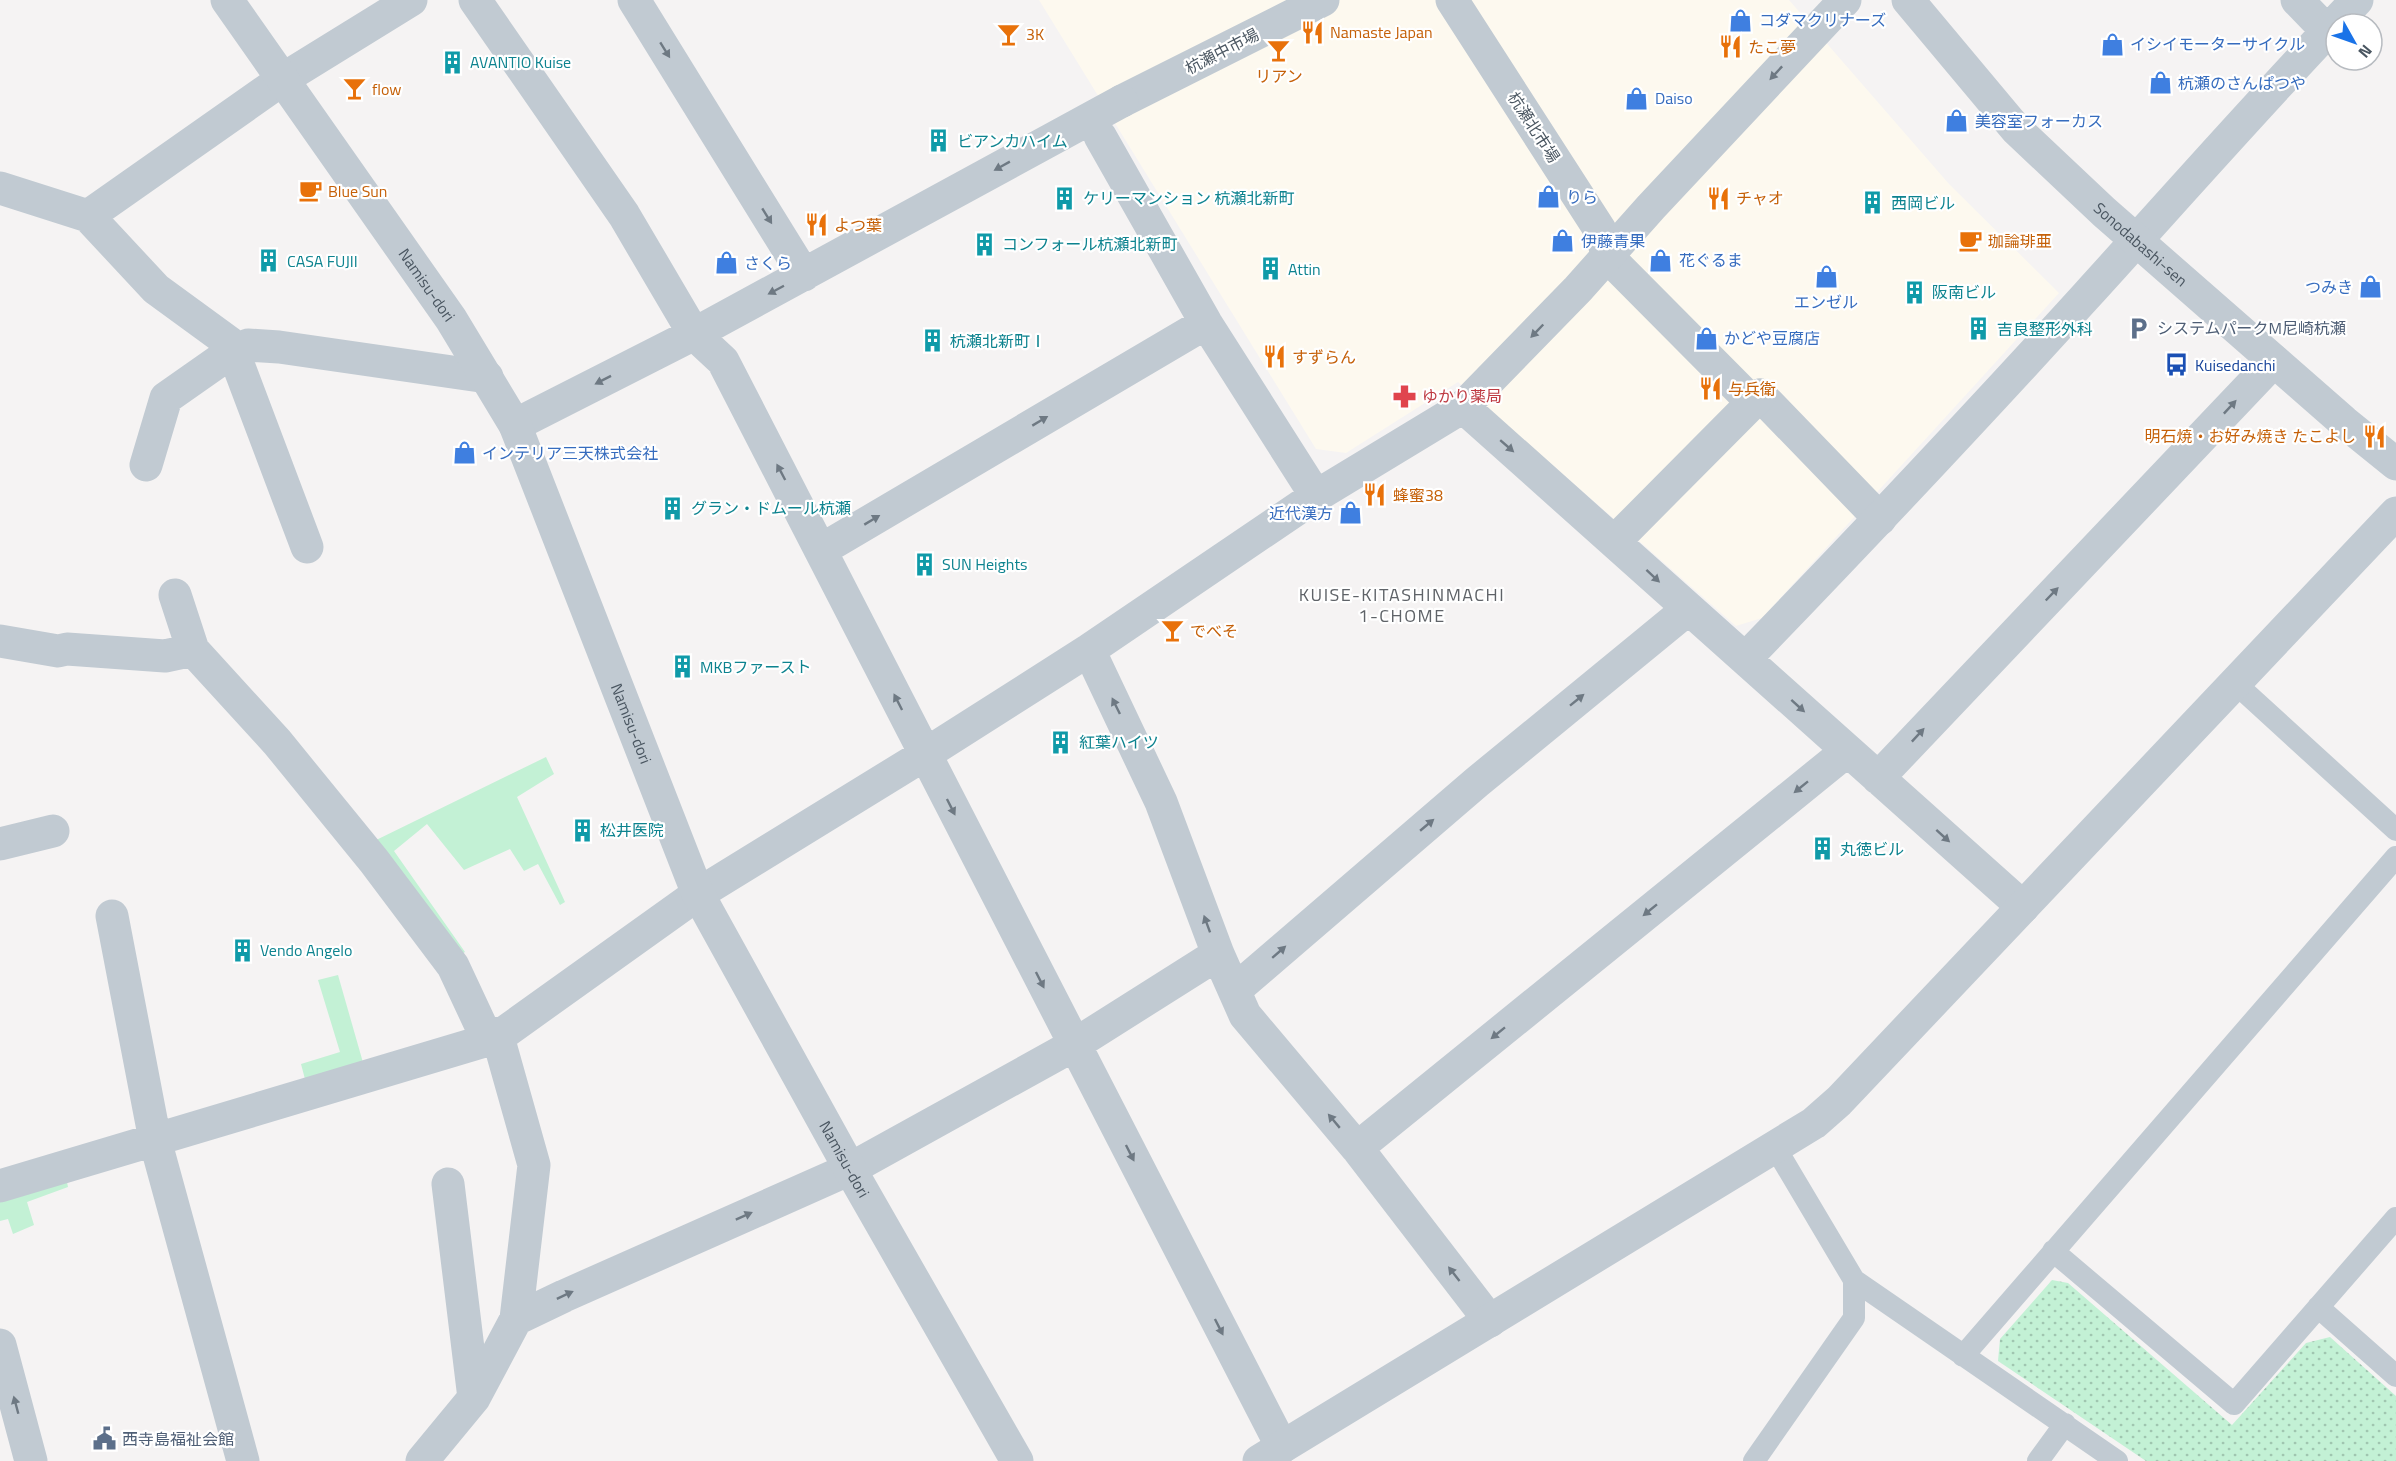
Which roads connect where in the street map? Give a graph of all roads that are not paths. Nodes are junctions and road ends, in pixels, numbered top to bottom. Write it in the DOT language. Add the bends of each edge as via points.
graph roads {
  1 [pos="227,0"];
  2 [pos="411,0"];
  3 [pos="475,0"];
  4 [pos="634,0"];
  5 [pos="1323,0"];
  6 [pos="1452,0"];
  7 [pos="1845,0"];
  8 [pos="1908,0"];
  9 [pos="2298,0"];
  10 [pos="2357,0"];
  11 [pos="2345,12"];
  12 [pos="2324,28"];
  13 [pos="2324,34"];
  14 [pos="284,79"];
  15 [pos="1100,136"];
  16 [pos="0,188"];
  17 [pos="88,216"];
  18 [pos="2136,240"];
  19 [pos="1608,257"];
  20 [pos="804,275"];
  21 [pos="1206,323"];
  22 [pos="694,334"];
  23 [pos="233,351"];
  24 [pos="2274,361"];
  25 [pos="487,377"];
  26 [pos="1756,399"];
  27 [pos="1464,407"];
  28 [pos="515,425"];
  29 [pos="2396,464"];
  30 [pos="146,465"];
  31 [pos="1316,496"];
  32 [pos="2396,513"];
  33 [pos="1880,519"];
  34 [pos="1615,541"];
  35 [pos="307,547"];
  36 [pos="821,550"];
  37 [pos="175,595"];
  38 [pos="1688,609"];
  39 [pos="0,641"];
  40 [pos="193,650"];
  41 [pos="1089,650"];
  42 [pos="1745,659"];
  43 [pos="2235,683"];
  44 [pos="1847,751"];
  45 [pos="924,755"];
  46 [pos="1878,778"];
  47 [pos="2396,830"];
  48 [pos="52,831"];
  49 [pos="0,844"];
  50 [pos="2396,857"];
  51 [pos="698,894"];
  52 [pos="2023,907"];
  53 [pos="111,916"];
  54 [pos="1218,954"];
  55 [pos="1235,990"];
  56 [pos="498,1037"];
  57 [pos="1074,1045"];
  58 [pos="155,1140"];
  59 [pos="1775,1147"];
  60 [pos="1357,1148"];
  61 [pos="850,1169"];
  62 [pos="448,1184"];
  63 [pos="0,1186"];
  64 [pos="2396,1218"];
  65 [pos="2053,1251"];
  66 [pos="1854,1281"];
  67 [pos="2318,1307"];
  68 [pos="516,1319"];
  69 [pos="1490,1321"];
  70 [pos="0,1345"];
  71 [pos="1964,1356"];
  72 [pos="2396,1376"];
  73 [pos="474,1398"];
  74 [pos="2065,1424"];
  75 [pos="1270,1454"];
  76 [pos="31,1461"];
  77 [pos="243,1461"];
  78 [pos="422,1461"];
  79 [pos="1017,1461"];
  80 [pos="1754,1461"];
  81 [pos="2038,1461"];
  82 [pos="2117,1461"];
  1 -- 14 [label="street, Namisu-dori"];
  2 -- 14 [label="street"];
  3 -- 22 [label="street" via="624,215"];
  4 -- 20 [label="street, one-way"];
  5 -- 20 [label="street, 杭瀬中市場, one-way" via="1090,117"];
  6 -- 19 [label="street, 杭瀬北市場" via="1600,230"];
  7 -- 19 [label="street, one-way"];
  8 -- 18 [label="street, Sonodabashi-sen" via="2016,129"];
  9 -- 12 [label="street"];
  10 -- 11 [label="street"];
  13 -- 18 [label="street"];
  14 -- 17 [label="street"];
  14 -- 25 [label="street, Namisu-dori"];
  15 -- 21 [label="street"];
  16 -- 17 [label="street"];
  17 -- 23 [label="street" via="156,288 231,343"];
  18 -- 24 [label="street, Sonodabashi-sen"];
  18 -- 33 [label="street"];
  19 -- 26 [label="street"];
  19 -- 27 [label="street, one-way"];
  20 -- 22 [label="street, 杭瀬中市場, one-way"];
  21 -- 31 [label="street"];
  36 -- 21 [label="street, one-way"];
  22 -- 28 [label="street, 杭瀬中市場, one-way"];
  36 -- 22 [label="street, one-way" via="723,361"];
  23 -- 25 [label="street" via="248,345 279,347"];
  23 -- 30 [label="street" via="166,398"];
  23 -- 35 [label="street"];
  24 -- 29 [label="street, Sonodabashi-sen"];
  46 -- 24 [label="street, one-way"];
  25 -- 28 [label="street, Namisu-dori"];
  26 -- 33 [label="street"];
  26 -- 34 [label="street"];
  27 -- 31 [label="street"];
  27 -- 34 [label="street, one-way"];
  28 -- 51 [label="street, Namisu-dori"];
  31 -- 41 [label="street"];
  32 -- 43 [label="street"];
  33 -- 42 [label="street"];
  34 -- 38 [label="street, one-way"];
  45 -- 36 [label="street, one-way"];
  37 -- 40 [label="street"];
  38 -- 42 [label="street"];
  55 -- 38 [label="street, one-way" via="1477,782"];
  39 -- 40 [label="street" via="58,651 165,656"];
  40 -- 56 [label="street" via="277,742 374,861 453,966 482,1028"];
  41 -- 45 [label="street"];
  54 -- 41 [label="street, one-way" via="1161,802"];
  42 -- 44 [label="street, one-way"];
  43 -- 47 [label="lane"];
  43 -- 52 [label="street"];
  44 -- 46 [label="street"];
  44 -- 60 [label="street, one-way"];
  45 -- 51 [label="street"];
  45 -- 57 [label="street, one-way"];
  46 -- 52 [label="street, one-way"];
  48 -- 49 [label="street"];
  50 -- 65 [label="lane"];
  51 -- 56 [label="street"];
  51 -- 61 [label="street, Namisu-dori"];
  52 -- 59 [label="street" via="1839,1101 1814,1123"];
  53 -- 58 [label="street"];
  54 -- 55 [label="street"];
  54 -- 57 [label="street"];
  60 -- 55 [label="street, one-way" via="1245,1015"];
  56 -- 58 [label="street"];
  56 -- 68 [label="street" via="534,1165"];
  57 -- 61 [label="street"];
  57 -- 75 [label="street, one-way"];
  58 -- 63 [label="street"];
  58 -- 77 [label="street"];
  59 -- 66 [label="lane"];
  59 -- 69 [label="street"];
  69 -- 60 [label="street, one-way"];
  68 -- 61 [label="street, one-way"];
  61 -- 79 [label="street, Namisu-dori"];
  62 -- 73 [label="street"];
  64 -- 67 [label="lane"];
  65 -- 67 [label="lane" via="2234,1404"];
  65 -- 71 [label="lane"];
  66 -- 71 [label="lane"];
  66 -- 80 [label="lane" via="1854,1318"];
  67 -- 72 [label="lane"];
  68 -- 73 [label="street"];
  69 -- 75 [label="street"];
  76 -- 70 [label="street, one-way"];
  71 -- 74 [label="lane"];
  73 -- 78 [label="street"];
  74 -- 81 [label="lane"];
  74 -- 82 [label="lane"];
}
